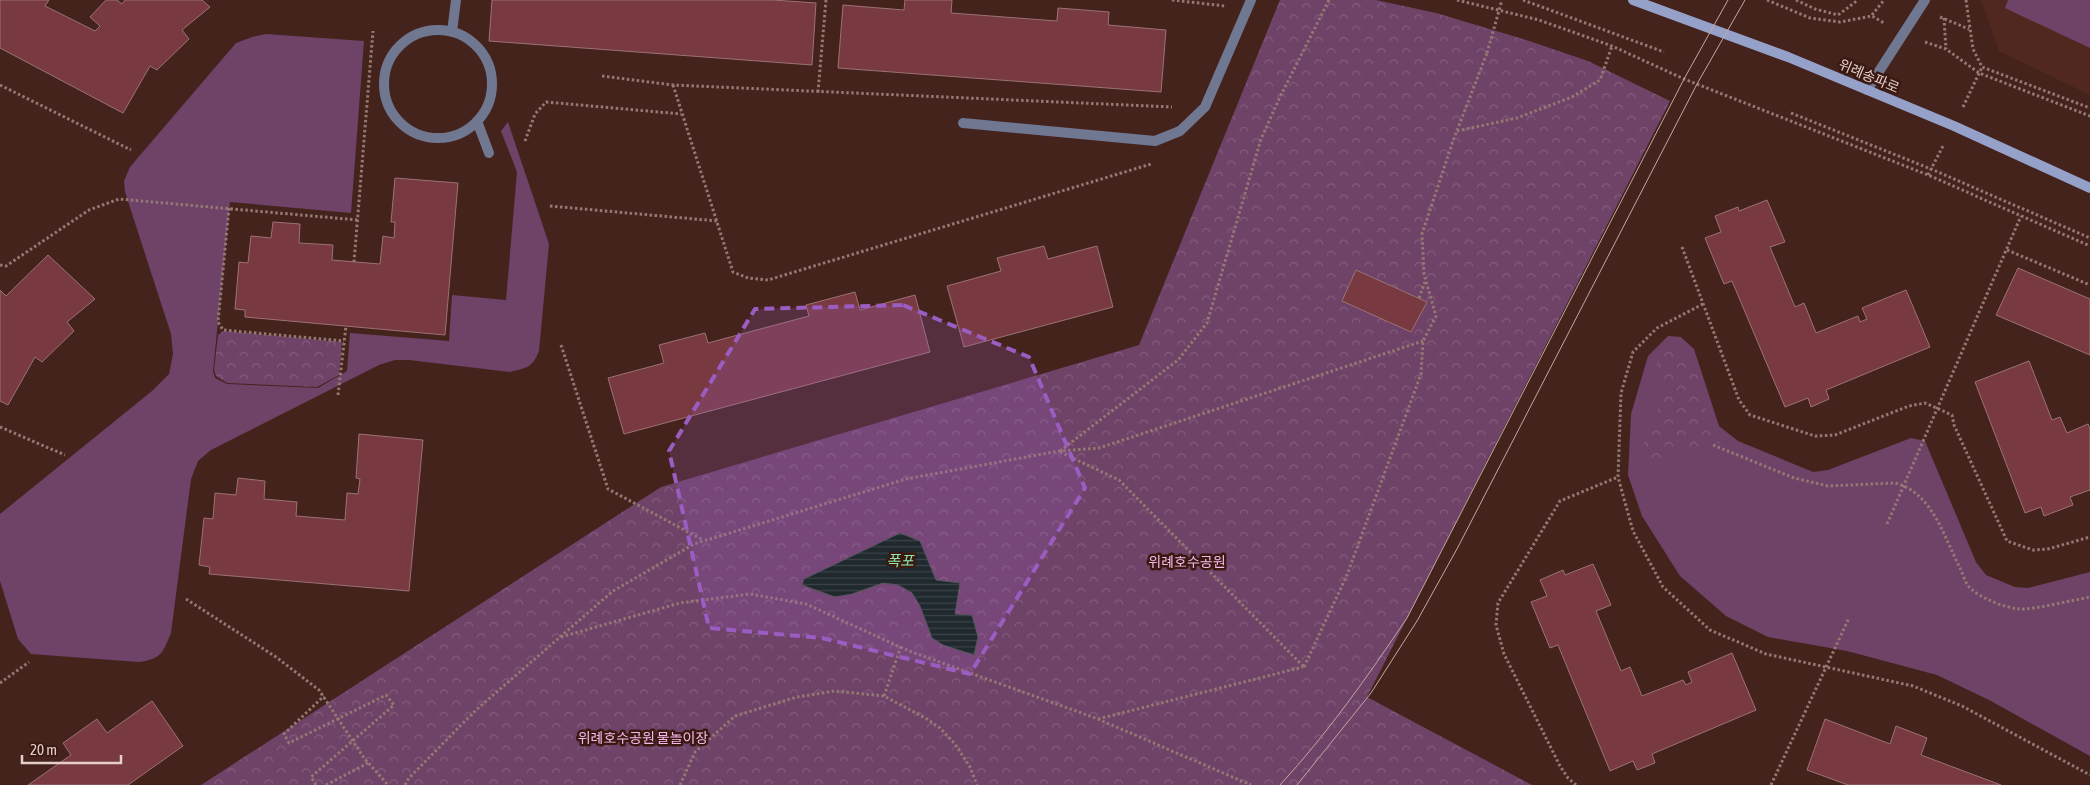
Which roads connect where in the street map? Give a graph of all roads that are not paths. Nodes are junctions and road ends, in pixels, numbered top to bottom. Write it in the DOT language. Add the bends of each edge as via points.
graph roads {
  1 [pos="456,0"];
  2 [pos="1251,0"];
  3 [pos="1633,0"];
  4 [pos="1925,0"];
  5 [pos="452,32"];
  6 [pos="1867,90"];
  7 [pos="478,121"];
  8 [pos="963,123"];
  9 [pos="489,153"];
  10 [pos="2090,188"];
  1 -- 5 [label="street"];
  2 -- 8 [label="street" via="1205,107 1180,131 1155,141"];
  3 -- 6 [label="main road, 위례송파로"];
  4 -- 6 [label="street"];
  5 -- 7 [label="street" via="469,40 482,53 490,69 492,88 488,105"];
  5 -- 7 [label="street" via="418,33 392,55 385,71 384,88 388,104 397,119 410,130 426,136 445,137 463,132"];
  6 -- 10 [label="main road, 위례송파로"];
  7 -- 9 [label="street"];
}
